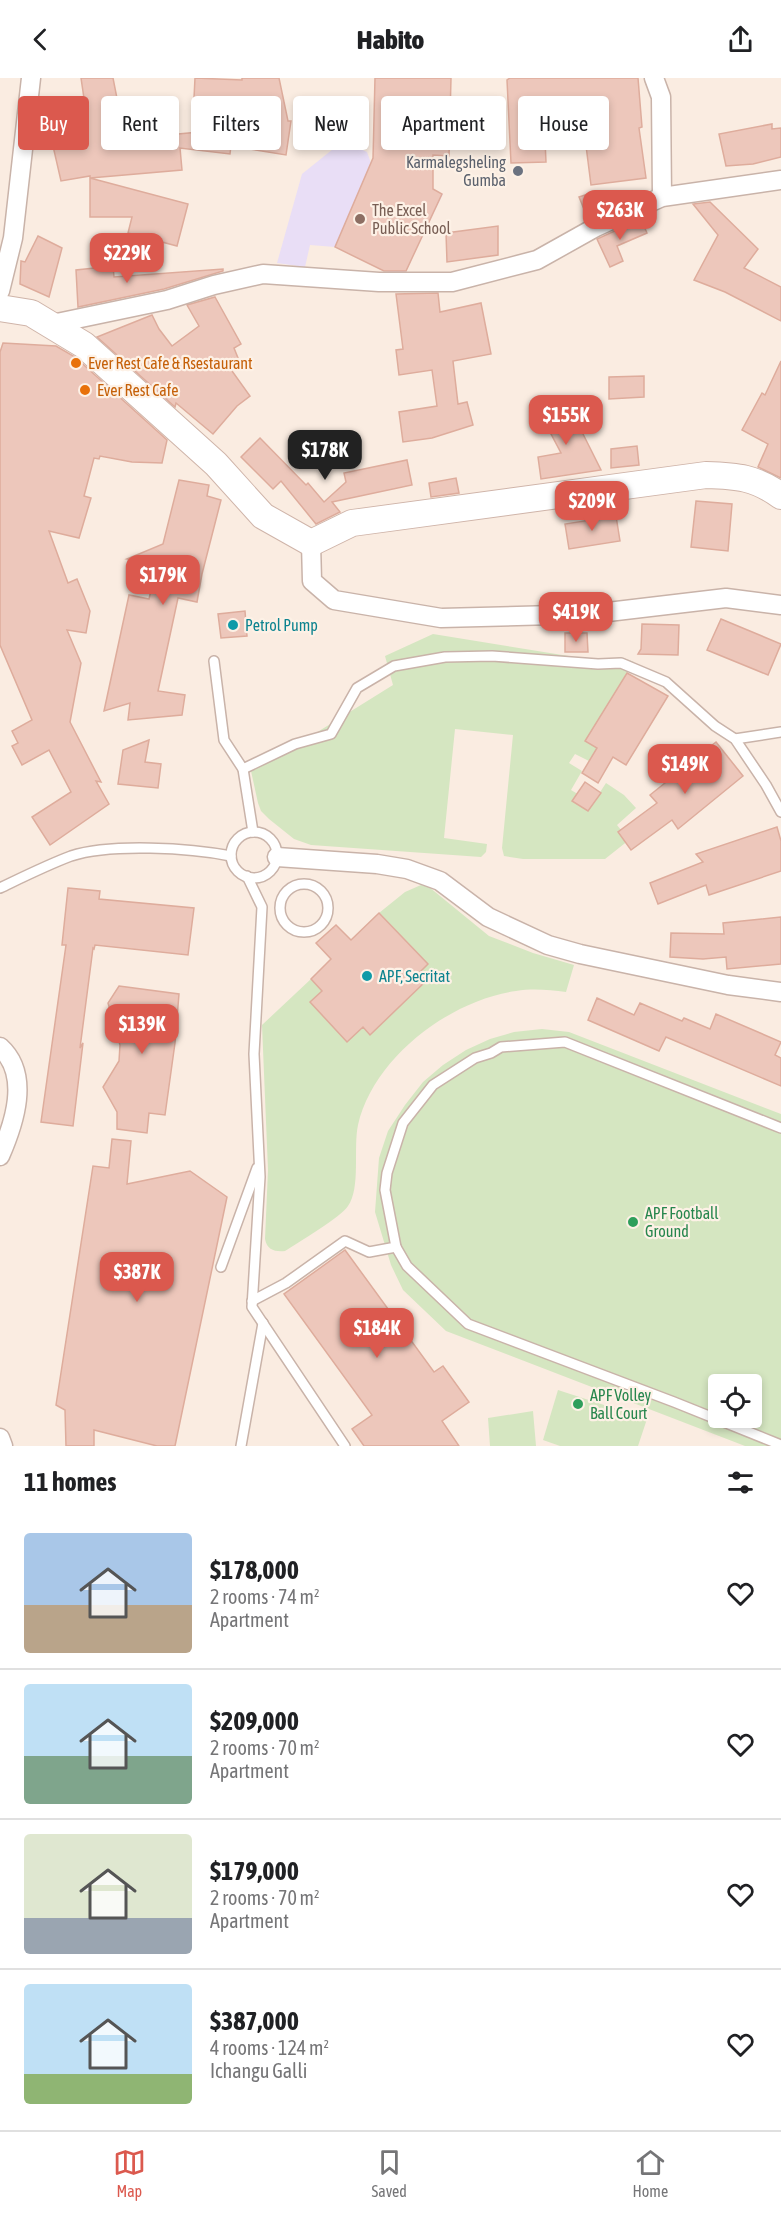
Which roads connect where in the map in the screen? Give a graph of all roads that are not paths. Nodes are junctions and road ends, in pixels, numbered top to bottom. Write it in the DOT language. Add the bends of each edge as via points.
graph roads {
  1 [pos="31,78"];
  2 [pos="654,78"];
  3 [pos="781,180"];
  4 [pos="662,196"];
  5 [pos="0,291"];
  6 [pos="0,308"];
  7 [pos="52,324"];
  8 [pos="781,496"];
  9 [pos="311,543"];
  10 [pos="781,605"];
  11 [pos="214,661"];
  12 [pos="781,732"];
  13 [pos="735,739"];
  14 [pos="243,769"];
  15 [pos="781,812"];
  16 [pos="253,832"];
  17 [pos="231,856"];
  18 [pos="277,857"];
  19 [pos="247,876"];
  20 [pos="0,888"];
  21 [pos="262,907"];
  22 [pos="280,908"];
  23 [pos="781,992"];
  24 [pos="0,1047"];
  25 [pos="781,1128"];
  26 [pos="0,1156"];
  27 [pos="259,1163"];
  28 [pos="396,1247"];
  29 [pos="221,1267"];
  30 [pos="252,1301"];
  31 [pos="263,1323"];
  32 [pos="0,1438"];
  33 [pos="781,1445"];
  34 [pos="3,1446"];
  35 [pos="241,1446"];
  36 [pos="345,1446"];
  1 -- 5 [label="street" via="13,238"];
  2 -- 4 [label="street" via="661,97"];
  3 -- 4 [label="street"];
  4 -- 7 [label="street" via="537,260 452,282 379,282 263,274 167,300"];
  6 -- 7 [label="street" via="31,313"];
  7 -- 9 [label="street" via="93,352 216,464 263,516"];
  8 -- 9 [label="street" via="764,483 706,475 352,523"];
  9 -- 10 [label="street" via="312,581 334,600 441,618 591,614 726,598"];
  11 -- 14 [label="lane" via="224,740"];
  12 -- 13 [label="lane"];
  13 -- 14 [label="lane" via="666,682 621,663 445,657 394,666 357,688 331,734 296,744"];
  13 -- 15 [label="lane"];
  14 -- 16 [label="lane"];
  16 -- 17 [label="lane" via="237,840"];
  16 -- 18 [label="lane" via="270,837"];
  17 -- 19 [label="lane" via="236,869"];
  17 -- 20 [label="lane" via="164,849 109,849 72,856"];
  18 -- 19 [label="lane" via="265,875"];
  18 -- 23 [label="street" via="407,869 440,881 488,917 548,945 728,985"];
  19 -- 21 [label="lane"];
  21 -- 22 [label="lane"];
  21 -- 27 [label="lane" via="254,1054"];
  22 -- 22 [label="lane" via="282,897 301,883 312,884 328,901 323,923 302,932 291,928"];
  24 -- 26 [label="street" via="8,1055 16,1078 17,1106"];
  25 -- 28 [label="lane" via="565,1042 501,1047 475,1058 433,1085 404,1123 387,1173 387,1208"];
  27 -- 29 [label="lane"];
  27 -- 30 [label="lane"];
  28 -- 30 [label="lane" via="369,1252 345,1241 286,1283"];
  28 -- 33 [label="lane" via="407,1266 468,1324"];
  30 -- 31 [label="lane"];
  31 -- 35 [label="lane"];
  31 -- 36 [label="lane"];
  32 -- 34 [label="street"];
}
